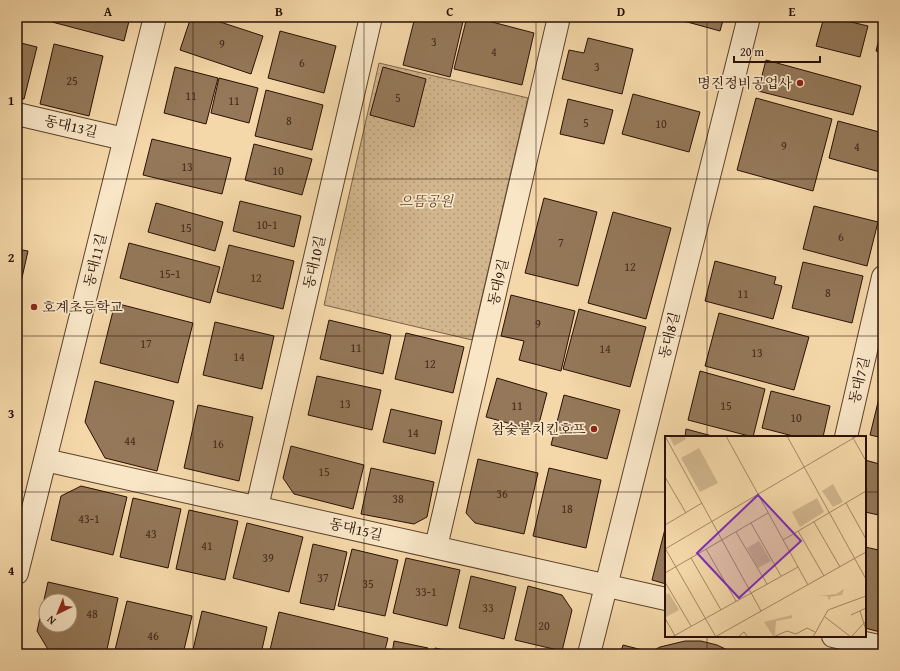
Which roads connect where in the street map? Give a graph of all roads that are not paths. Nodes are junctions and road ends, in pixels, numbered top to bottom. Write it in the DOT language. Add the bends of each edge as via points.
graph roads {
  1 [pos="155,17"];
  2 [pos="371,17"];
  3 [pos="559,17"];
  4 [pos="749,17"];
  5 [pos="17,114"];
  6 [pos="124,139"];
  7 [pos="883,276"];
  8 [pos="846,436"];
  9 [pos="45,460"];
  10 [pos="257,507"];
  11 [pos="436,547"];
  12 [pos="17,573"];
  13 [pos="606,586"];
  14 [pos="665,599"];
  15 [pos="838,637"];
  16 [pos="883,647"];
  17 [pos="589,654"];
  1 -- 6 [label="street, 동대11길"];
  2 -- 10 [label="street, 동대10길"];
  3 -- 11 [label="street, 동대9길"];
  4 -- 13 [label="street, 동대8길"];
  5 -- 6 [label="street, 동대13길"];
  6 -- 9 [label="street, 동대11길"];
  7 -- 8 [label="street, 동대7길"];
  9 -- 10 [label="street, 동대15길"];
  9 -- 12 [label="street, 동대11길"];
  10 -- 11 [label="street, 동대15길"];
  11 -- 13 [label="street, 동대15길"];
  13 -- 14 [label="street, 동대15길"];
  13 -- 17 [label="street, 동대8길"];
  15 -- 16 [label="street"];
}
